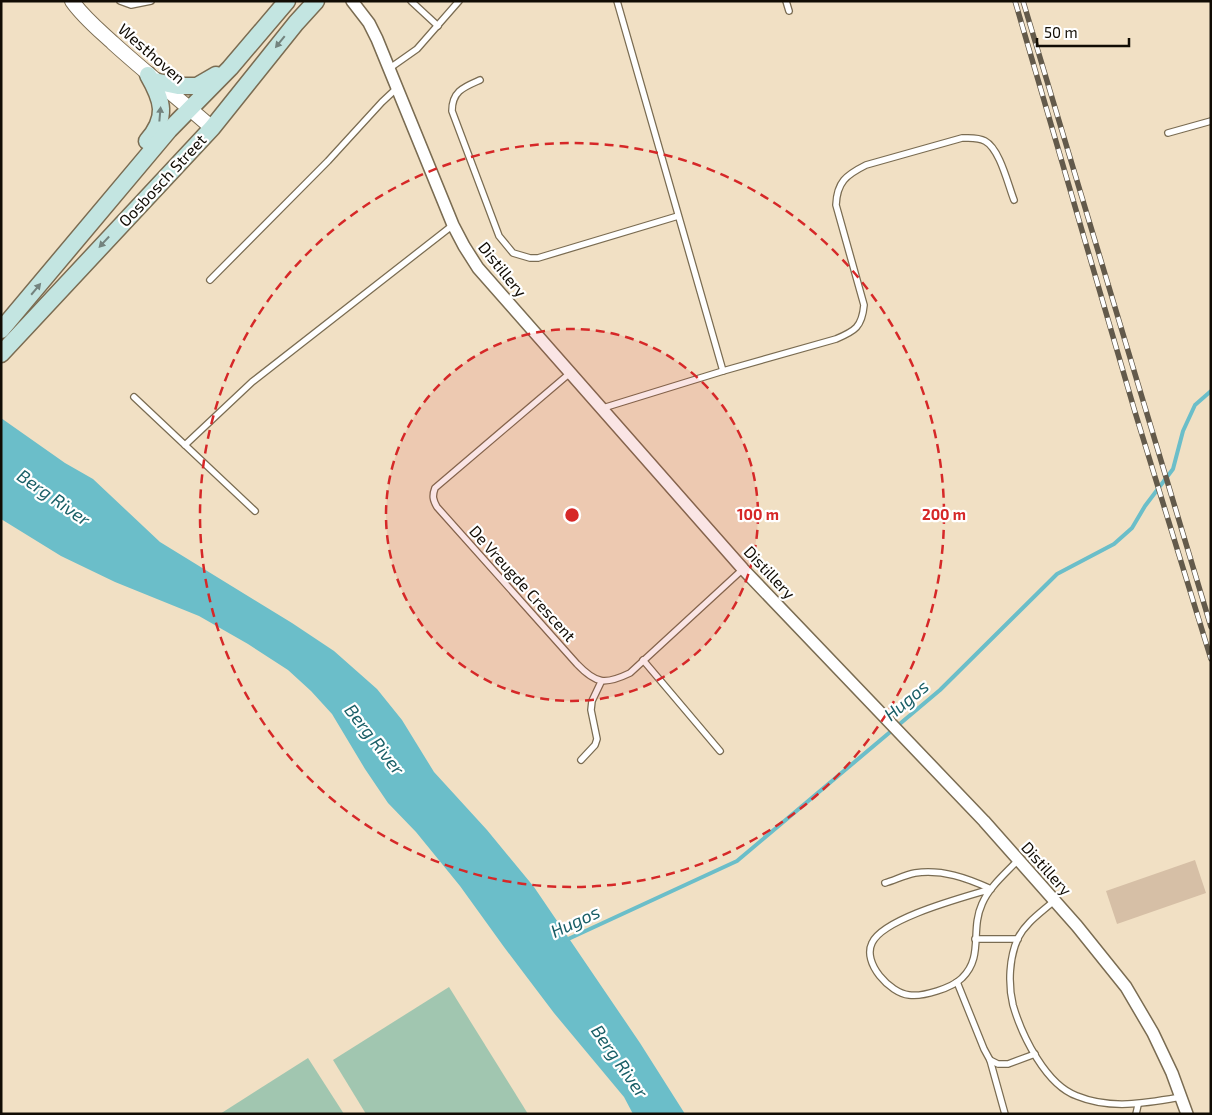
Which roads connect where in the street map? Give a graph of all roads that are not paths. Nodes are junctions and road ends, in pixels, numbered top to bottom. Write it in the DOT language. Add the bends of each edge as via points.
graph roads {
  1 [pos="72,1"];
  2 [pos="120,1"];
  3 [pos="152,1"];
  4 [pos="287,1"];
  5 [pos="316,1"];
  6 [pos="352,1"];
  7 [pos="411,1"];
  8 [pos="459,1"];
  9 [pos="617,1"];
  10 [pos="786,1"];
  11 [pos="789,11"];
  12 [pos="438,26"];
  13 [pos="230,68"];
  14 [pos="390,68"];
  15 [pos="151,78"];
  16 [pos="480,80"];
  17 [pos="398,87"];
  18 [pos="190,109"];
  19 [pos="1211,121"];
  20 [pos="212,128"];
  21 [pos="1168,134"];
  22 [pos="1014,200"];
  23 [pos="678,216"];
  24 [pos="453,225"];
  25 [pos="88,227"];
  26 [pos="210,280"];
  27 [pos="7,331"];
  28 [pos="1,354"];
  29 [pos="723,371"];
  30 [pos="570,373"];
  31 [pos="134,397"];
  32 [pos="603,408"];
  33 [pos="185,445"];
  34 [pos="255,511"];
  35 [pos="743,569"];
  36 [pos="643,660"];
  37 [pos="601,682"];
  38 [pos="720,751"];
  39 [pos="581,760"];
  40 [pos="1018,860"];
  41 [pos="885,882"];
  42 [pos="991,890"];
  43 [pos="1055,900"];
  44 [pos="975,939"];
  45 [pos="1018,939"];
  46 [pos="957,982"];
  47 [pos="1035,1054"];
  48 [pos="990,1060"];
  49 [pos="1181,1097"];
  50 [pos="1138,1105"];
  51 [pos="1005,1114"];
  52 [pos="1136,1114"];
  53 [pos="1187,1114"];
  1 -- 15 [label="street, Westhoven"];
  2 -- 3 [label="lane" via="131,5"];
  4 -- 13 [label="main road, Oosbosch Street"];
  5 -- 20 [label="main road, Oosbosch Street, one-way"];
  6 -- 14 [label="street, Distillery" via="369,23"];
  7 -- 12 [label="lane"];
  8 -- 12 [label="lane"];
  9 -- 23 [label="lane"];
  10 -- 11 [label="lane"];
  12 -- 14 [label="lane" via="417,50"];
  13 -- 15 [label="main road" via="197,86 178,86"];
  13 -- 18 [label="main road, Oosbosch Street"];
  14 -- 17 [label="street, Distillery"];
  15 -- 18 [label="street, Westhoven"];
  25 -- 15 [label="main road, one-way" via="103,195 158,127 161,104"];
  16 -- 23 [label="lane" via="456,94 452,111 500,236 513,253 538,258"];
  17 -- 24 [label="street, Distillery"];
  17 -- 26 [label="lane"];
  18 -- 20 [label="street, Westhoven"];
  18 -- 25 [label="main road, Oosbosch Street"];
  19 -- 21 [label="lane"];
  20 -- 27 [label="main road, Oosbosch Street, one-way"];
  22 -- 29 [label="lane" via="995,150 975,138 962,138 853,171 843,181 836,205 864,306 858,326 850,334 836,339"];
  23 -- 29 [label="lane"];
  24 -- 30 [label="street, Distillery" via="478,268"];
  24 -- 33 [label="lane" via="252,382"];
  27 -- 25 [label="main road, Oosbosch Street, one-way"];
  27 -- 28 [label="main road, Oosbosch Street"];
  29 -- 32 [label="lane"];
  30 -- 32 [label="street, Distillery"];
  30 -- 37 [label="lane, De Vreugde Crescent" via="435,488 432,494 437,507 577,664 590,677"];
  31 -- 33 [label="lane"];
  32 -- 35 [label="street, Distillery"];
  33 -- 34 [label="lane"];
  35 -- 36 [label="lane"];
  35 -- 40 [label="street, Distillery"];
  36 -- 37 [label="lane" via="630,673"];
  36 -- 38 [label="lane"];
  37 -- 39 [label="lane" via="591,710 597,739"];
  40 -- 42 [label="lane"];
  40 -- 43 [label="street, Distillery"];
  41 -- 42 [label="lane" via="915,874 940,872 969,879"];
  42 -- 44 [label="lane" via="982,903"];
  42 -- 46 [label="lane" via="905,918 886,928 872,942 869,953 873,966 885,983 896,991 909,996 928,994"];
  43 -- 45 [label="lane" via="1027,925"];
  43 -- 49 [label="street, Distillery" via="1126,987 1153,1033"];
  44 -- 45 [label="lane"];
  44 -- 46 [label="lane" via="971,968"];
  45 -- 47 [label="lane" via="1011,963 1010,985 1013,1005"];
  46 -- 48 [label="lane"];
  47 -- 48 [label="lane" via="1008,1064"];
  47 -- 50 [label="lane" via="1056,1084 1075,1096 1099,1103"];
  48 -- 51 [label="lane"];
  49 -- 50 [label="lane"];
  49 -- 53 [label="street, Distillery"];
  50 -- 52 [label="lane"];
}
